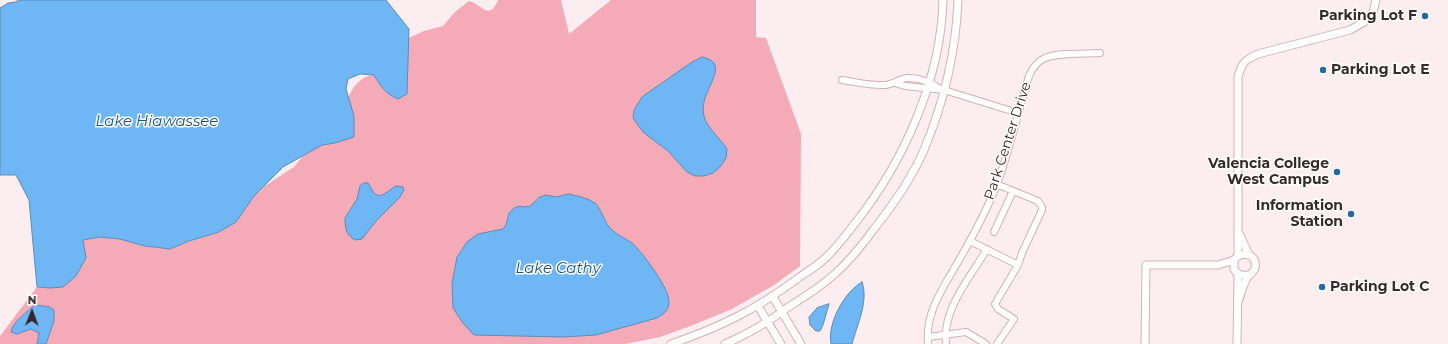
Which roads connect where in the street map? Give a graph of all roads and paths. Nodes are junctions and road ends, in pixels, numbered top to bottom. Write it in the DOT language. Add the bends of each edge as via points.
graph roads {
  1 [pos="943,0"];
  2 [pos="958,0"];
  3 [pos="1376,0"];
  4 [pos="1100,53"];
  5 [pos="842,80"];
  6 [pos="929,82"];
  7 [pos="895,83"];
  8 [pos="926,89"];
  9 [pos="944,90"];
  10 [pos="1018,113"];
  11 [pos="996,184"];
  12 [pos="1013,191"];
  13 [pos="1237,227"];
  14 [pos="994,232"];
  15 [pos="970,240"];
  16 [pos="987,249"];
  17 [pos="1249,255"];
  18 [pos="1236,258"];
  19 [pos="1018,265"];
  20 [pos="1218,265"];
  21 [pos="1236,272"];
  22 [pos="1249,275"];
  23 [pos="773,297"];
  24 [pos="1238,302"];
  25 [pos="758,306"];
  26 [pos="782,312"];
  27 [pos="767,322"];
  28 [pos="945,335"];
  29 [pos="928,341"];
  30 [pos="671,344"];
  31 [pos="725,344"];
  32 [pos="781,344"];
  33 [pos="801,344"];
  34 [pos="946,344"];
  35 [pos="986,344"];
  36 [pos="997,344"];
  37 [pos="1145,344"];
  38 [pos="1237,344"];
  1 -- 6 [label="street" via="940,33"];
  2 -- 9 [label="street" via="951,66"];
  3 -- 13 [label="street" via="1374,12 1350,30 1258,54 1246,60 1241,68 1238,77"];
  4 -- 10 [label="street, Park Center Drive" via="1052,55 1043,59 1034,66 1028,76"];
  5 -- 7 [label="street" via="876,85"];
  6 -- 7 [label="street" via="906,78"];
  6 -- 8 [label="street"];
  6 -- 9 [label="street"];
  7 -- 8 [label="street"];
  8 -- 9 [label="street"];
  8 -- 23 [label="street" via="901,153 863,212 822,261"];
  9 -- 10 [label="street"];
  9 -- 26 [label="street" via="924,151 886,214 862,246 836,273"];
  10 -- 11 [label="street, Park Center Drive"];
  11 -- 12 [label="street"];
  11 -- 15 [label="street, Park Center Drive"];
  12 -- 14 [label="street"];
  12 -- 19 [label="street" via="1038,201 1042,207"];
  13 -- 17 [label="street"];
  13 -- 18 [label="street"];
  15 -- 16 [label="street"];
  15 -- 29 [label="street, Park Center Drive" via="931,313 927,331"];
  16 -- 19 [label="street"];
  16 -- 28 [label="street" via="949,314"];
  17 -- 18 [label="street" via="1243,254"];
  17 -- 22 [label="street" via="1255,265"];
  18 -- 20 [label="street"];
  18 -- 21 [label="street"];
  19 -- 36 [label="street" via="995,304 998,309 1014,319"];
  20 -- 21 [label="street"];
  20 -- 37 [label="street" via="1146,265"];
  21 -- 22 [label="street" via="1244,276"];
  21 -- 24 [label="street"];
  22 -- 24 [label="street"];
  23 -- 25 [label="street"];
  23 -- 26 [label="street"];
  24 -- 38 [label="street"];
  25 -- 27 [label="street"];
  25 -- 30 [label="street" via="724,324"];
  26 -- 27 [label="street"];
  26 -- 33 [label="street"];
  27 -- 31 [label="street"];
  27 -- 32 [label="street"];
  28 -- 29 [label="street"];
  28 -- 34 [label="street"];
  28 -- 35 [label="street" via="966,332"];
}
